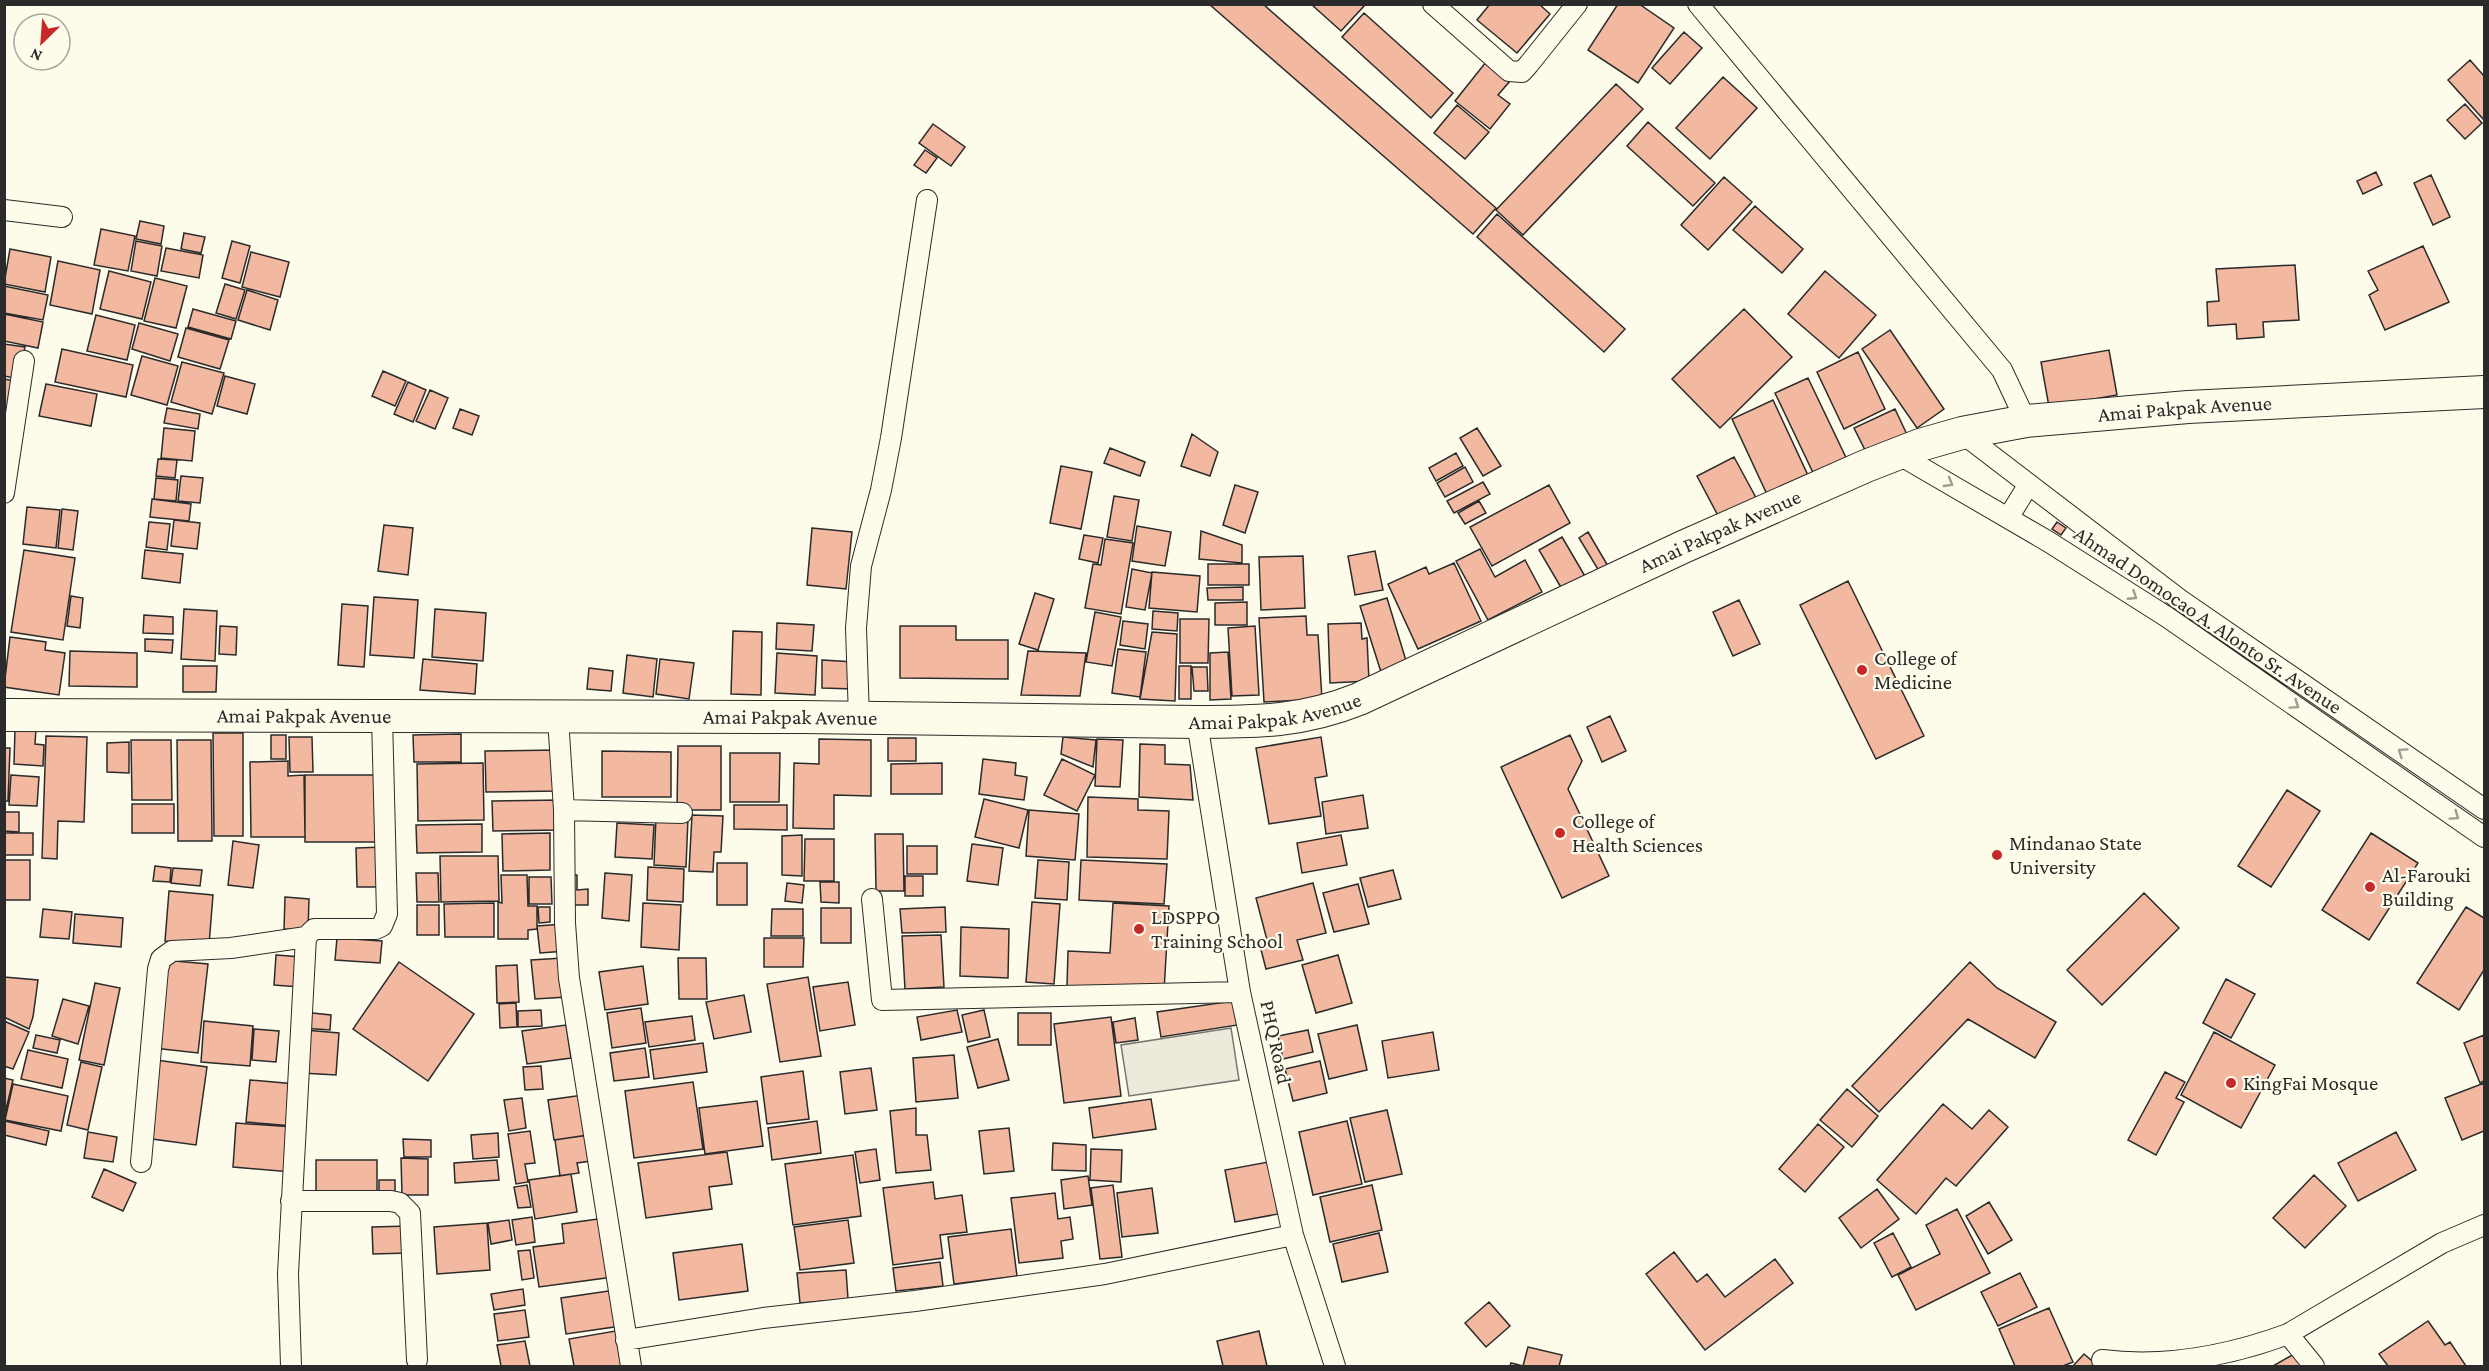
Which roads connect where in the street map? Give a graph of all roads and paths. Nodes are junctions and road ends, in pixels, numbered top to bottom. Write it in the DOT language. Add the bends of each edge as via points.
graph roads {
  1 [pos="1433,4"];
  2 [pos="1577,4"];
  3 [pos="1698,4"];
  4 [pos="927,200"];
  5 [pos="4,210"];
  6 [pos="62,217"];
  7 [pos="24,361"];
  8 [pos="2484,392"];
  9 [pos="2026,421"];
  10 [pos="1962,433"];
  11 [pos="1898,454"];
  12 [pos="2029,484"];
  13 [pos="4,493"];
  14 [pos="2008,518"];
  15 [pos="2119,554"];
  16 [pos="2105,578"];
  17 [pos="4,715"];
  18 [pos="382,717"];
  19 [pos="558,718"];
  20 [pos="859,718"];
  21 [pos="1197,722"];
  22 [pos="2484,809"];
  23 [pos="564,810"];
  24 [pos="682,813"];
  25 [pos="2484,837"];
  26 [pos="872,899"];
  27 [pos="306,937"];
  28 [pos="1240,992"];
  29 [pos="141,1162"];
  30 [pos="291,1201"];
  31 [pos="2484,1225"];
  32 [pos="1293,1235"];
  33 [pos="2288,1334"];
  34 [pos="626,1340"];
  35 [pos="417,1360"];
  36 [pos="2102,1360"];
  37 [pos="291,1366"];
  38 [pos="631,1366"];
  39 [pos="1335,1366"];
  40 [pos="2314,1366"];
  1 -- 2 [label="street" via="1502,66 1516,73 1522,72"];
  3 -- 9 [label="street" via="2002,370"];
  4 -- 20 [label="street" via="887,459 861,566 856,628"];
  5 -- 6 [label="street"];
  7 -- 13 [label="street"];
  8 -- 9 [label="highway, Amai Pakpak Avenue" via="2188,407"];
  9 -- 10 [label="highway, Amai Pakpak Avenue"];
  10 -- 11 [label="highway, Amai Pakpak Avenue"];
  10 -- 12 [label="street, Ahmad Domocao A. Alonto Sr. Avenue"];
  11 -- 14 [label="street, Ahmad Domocao A. Alonto Sr. Avenue, one-way"];
  11 -- 21 [label="highway, Amai Pakpak Avenue" via="1683,547 1330,711 1248,722"];
  12 -- 14 [label="street"];
  12 -- 15 [label="street, Ahmad Domocao A. Alonto Sr. Avenue"];
  14 -- 16 [label="street, Ahmad Domocao A. Alonto Sr. Avenue"];
  15 -- 16 [label="street"];
  22 -- 15 [label="street, Ahmad Domocao A. Alonto Sr. Avenue, one-way"];
  16 -- 25 [label="street, Ahmad Domocao A. Alonto Sr. Avenue, one-way"];
  17 -- 18 [label="highway, Amai Pakpak Avenue"];
  18 -- 19 [label="highway, Amai Pakpak Avenue"];
  18 -- 27 [label="street" via="385,921 376,929 314,929"];
  19 -- 20 [label="highway, Amai Pakpak Avenue"];
  19 -- 23 [label="street"];
  20 -- 21 [label="highway, Amai Pakpak Avenue"];
  21 -- 28 [label="street, PHQ Road"];
  23 -- 24 [label="street"];
  23 -- 34 [label="street" via="569,978"];
  26 -- 28 [label="street" via="882,1000"];
  27 -- 29 [label="street" via="231,948 172,951 162,959"];
  27 -- 30 [label="street"];
  28 -- 32 [label="street, PHQ Road"];
  30 -- 35 [label="street" via="391,1201 406,1207 410,1213"];
  30 -- 37 [label="street"];
  31 -- 33 [label="street" via="2442,1243"];
  32 -- 34 [label="street" via="1106,1275 763,1318"];
  32 -- 39 [label="street, PHQ Road"];
  33 -- 36 [label="street" via="2246,1349 2171,1362"];
  33 -- 40 [label="street"];
  34 -- 38 [label="street"];
}
